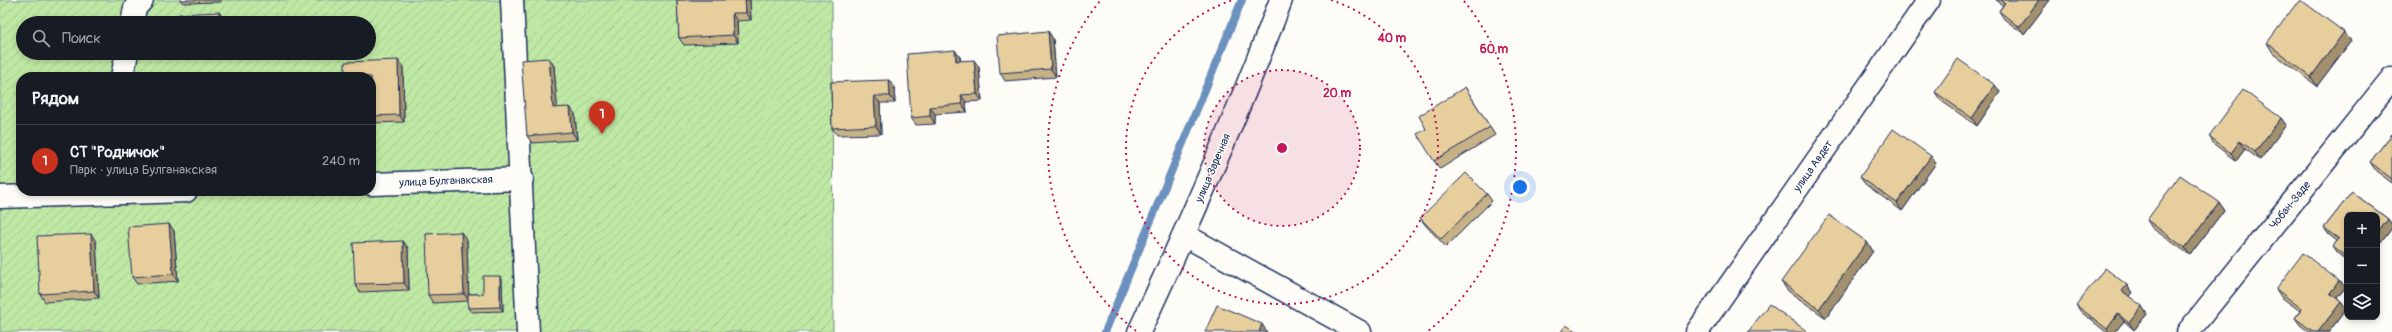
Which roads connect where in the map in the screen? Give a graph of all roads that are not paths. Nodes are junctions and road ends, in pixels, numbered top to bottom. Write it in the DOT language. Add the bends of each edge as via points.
graph roads {
  1 [pos="142,0"];
  2 [pos="512,0"];
  3 [pos="1280,0"];
  4 [pos="1929,0"];
  5 [pos="133,16"];
  6 [pos="126,60"];
  7 [pos="123,72"];
  8 [pos="2392,78"];
  9 [pos="522,179"];
  10 [pos="376,184"];
  11 [pos="25,196"];
  12 [pos="0,197"];
  13 [pos="1184,235"];
  14 [pos="528,332"];
  15 [pos="1139,332"];
  16 [pos="1360,332"];
  17 [pos="1697,332"];
  18 [pos="2188,332"];
  1 -- 5 [label="street" via="135,8"];
  2 -- 9 [label="street"];
  3 -- 13 [label="street, улица Заречная" via="1245,94"];
  4 -- 17 [label="street, улица Авдет"];
  6 -- 7 [label="street"];
  8 -- 18 [label="street, Чобан-Заде"];
  9 -- 10 [label="street, улица Булганакская"];
  9 -- 14 [label="street"];
  11 -- 12 [label="street"];
  13 -- 15 [label="street, улица Заречная"];
  13 -- 16 [label="street"];
}
